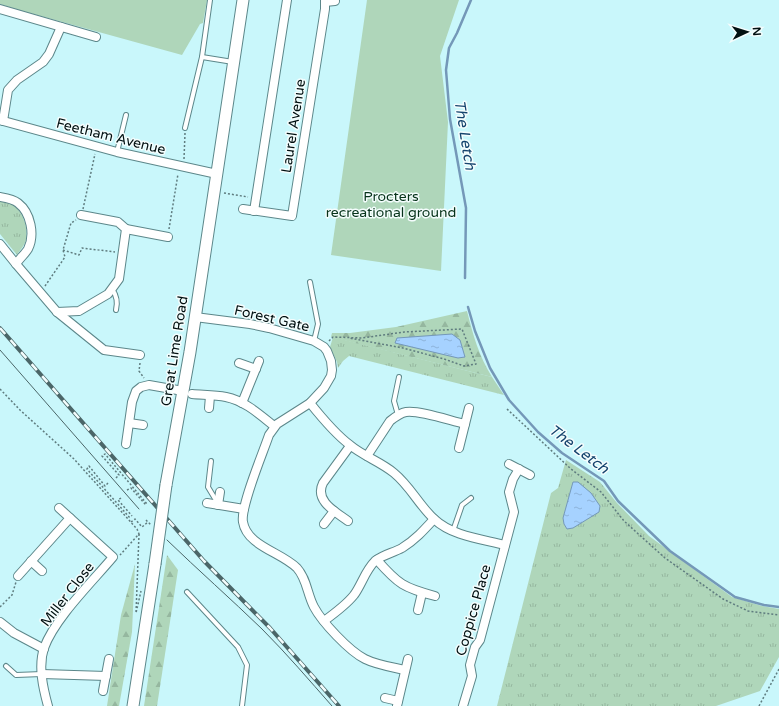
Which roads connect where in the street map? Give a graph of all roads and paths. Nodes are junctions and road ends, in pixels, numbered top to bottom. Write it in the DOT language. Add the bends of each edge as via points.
graph roads {
  1 [pos="210,0"];
  2 [pos="243,0"];
  3 [pos="287,0"];
  4 [pos="325,1"];
  5 [pos="335,1"];
  6 [pos="0,9"];
  7 [pos="61,27"];
  8 [pos="96,38"];
  9 [pos="202,57"];
  10 [pos="234,62"];
  11 [pos="126,116"];
  12 [pos="1,120"];
  13 [pos="185,128"];
  14 [pos="97,147"];
  15 [pos="117,152"];
  16 [pos="182,167"];
  17 [pos="217,174"];
  18 [pos="214,192"];
  19 [pos="0,197"];
  20 [pos="256,198"];
  21 [pos="243,209"];
  22 [pos="254,211"];
  23 [pos="81,215"];
  24 [pos="126,229"];
  25 [pos="168,237"];
  26 [pos="0,244"];
  27 [pos="63,250"];
  28 [pos="123,253"];
  29 [pos="16,264"];
  30 [pos="310,282"];
  31 [pos="112,289"];
  32 [pos="40,292"];
  33 [pos="116,310"];
  34 [pos="58,312"];
  35 [pos="195,317"];
  36 [pos="348,338"];
  37 [pos="314,341"];
  38 [pos="324,347"];
  39 [pos="140,355"];
  40 [pos="259,361"];
  41 [pos="239,362"];
  42 [pos="256,369"];
  43 [pos="399,377"];
  44 [pos="144,378"];
  45 [pos="0,389"];
  46 [pos="188,392"];
  47 [pos="210,396"];
  48 [pos="242,403"];
  49 [pos="310,403"];
  50 [pos="209,408"];
  51 [pos="469,408"];
  52 [pos="507,409"];
  53 [pos="398,415"];
  54 [pos="129,423"];
  55 [pos="465,424"];
  56 [pos="143,425"];
  57 [pos="274,426"];
  58 [pos="126,444"];
  59 [pos="350,446"];
  60 [pos="459,448"];
  61 [pos="367,456"];
  62 [pos="211,461"];
  63 [pos="509,464"];
  64 [pos="518,469"];
  65 [pos="530,475"];
  66 [pos="116,478"];
  67 [pos="108,483"];
  68 [pos="126,490"];
  69 [pos="220,492"];
  70 [pos="121,498"];
  71 [pos="471,498"];
  72 [pos="206,503"];
  73 [pos="218,505"];
  74 [pos="59,508"];
  75 [pos="244,509"];
  76 [pos="334,511"];
  77 [pos="70,518"];
  78 [pos="434,519"];
  79 [pos="348,521"];
  80 [pos="130,522"];
  81 [pos="148,522"];
  82 [pos="324,524"];
  83 [pos="453,531"];
  84 [pos="139,534"];
  85 [pos="505,545"];
  86 [pos="112,557"];
  87 [pos="377,560"];
  88 [pos="31,562"];
  89 [pos="42,571"];
  90 [pos="18,576"];
  91 [pos="141,588"];
  92 [pos="187,592"];
  93 [pos="422,593"];
  94 [pos="435,596"];
  95 [pos="0,607"];
  96 [pos="418,610"];
  97 [pos="779,615"];
  98 [pos="324,621"];
  99 [pos="0,622"];
  100 [pos="44,649"];
  101 [pos="109,659"];
  102 [pos="408,659"];
  103 [pos="6,666"];
  104 [pos="779,669"];
  105 [pos="406,670"];
  106 [pos="42,674"];
  107 [pos="106,676"];
  108 [pos="103,691"];
  109 [pos="385,698"];
  110 [pos="398,704"];
  111 [pos="48,706"];
  112 [pos="133,706"];
  113 [pos="242,706"];
  114 [pos="464,706"];
  115 [pos="759,706"];
  1 -- 9 [label="lane"];
  2 -- 10 [label="main road, Great Lime Road"];
  3 -- 20 [label="street, Laurel Avenue"];
  4 -- 5 [label="street, Laurel Avenue"];
  4 -- 22 [label="street, Laurel Avenue" via="292,216"];
  6 -- 7 [label="street"];
  7 -- 8 [label="street"];
  7 -- 12 [label="street" via="49,54 16,80 8,90"];
  9 -- 10 [label="lane"];
  9 -- 13 [label="lane"];
  10 -- 17 [label="main road, Great Lime Road"];
  11 -- 15 [label="lane"];
  12 -- 14 [label="street, Feetham Avenue"];
  13 -- 16 [label="path"];
  14 -- 15 [label="street, Feetham Avenue"];
  14 -- 23 [label="path"];
  15 -- 16 [label="street, Feetham Avenue"];
  16 -- 17 [label="street, Feetham Avenue"];
  16 -- 25 [label="path"];
  17 -- 18 [label="main road, Great Lime Road"];
  18 -- 20 [label="path"];
  18 -- 35 [label="main road, Great Lime Road"];
  19 -- 29 [label="street" via="17,202 24,209 31,225 28,249"];
  20 -- 22 [label="street, Laurel Avenue"];
  21 -- 22 [label="street, Laurel Avenue"];
  23 -- 24 [label="street" via="118,222"];
  23 -- 27 [label="path" via="71,223"];
  24 -- 25 [label="street"];
  24 -- 28 [label="street"];
  26 -- 29 [label="street"];
  27 -- 28 [label="path" via="79,255 82,248"];
  27 -- 32 [label="path" via="65,257"];
  28 -- 31 [label="street" via="119,279"];
  29 -- 32 [label="street"];
  30 -- 37 [label="lane" via="318,324"];
  31 -- 33 [label="lane" via="118,303"];
  31 -- 34 [label="street" via="79,311"];
  32 -- 34 [label="street"];
  34 -- 39 [label="street" via="104,350"];
  35 -- 37 [label="street, Forest Gate" via="250,324"];
  35 -- 46 [label="main road, Great Lime Road"];
  36 -- 36 [label="path" via="462,329 476,364 464,366 403,348"];
  36 -- 38 [label="path" via="332,337"];
  37 -- 38 [label="street, Forest Gate"];
  38 -- 49 [label="street, Forest Gate" via="331,361 331,376"];
  39 -- 44 [label="path" via="139,370"];
  40 -- 42 [label="street"];
  41 -- 42 [label="street"];
  42 -- 48 [label="street"];
  43 -- 53 [label="lane" via="394,401"];
  45 -- 80 [label="path" via="74,459"];
  46 -- 47 [label="street"];
  46 -- 54 [label="street" via="149,385 141,387 136,391 132,402"];
  46 -- 112 [label="main road, Great Lime Road, bridge" via="166,485"];
  47 -- 48 [label="street" via="225,397"];
  47 -- 50 [label="street"];
  48 -- 57 [label="street"];
  49 -- 57 [label="street, Forest Gate"];
  49 -- 59 [label="street"];
  51 -- 55 [label="street"];
  52 -- 97 [label="path" via="571,469 601,492 624,521 664,558 723,599 748,611"];
  53 -- 55 [label="street" via="416,412"];
  53 -- 61 [label="street" via="386,427"];
  54 -- 56 [label="street"];
  54 -- 58 [label="street"];
  55 -- 60 [label="street"];
  57 -- 75 [label="street"];
  59 -- 61 [label="street"];
  59 -- 76 [label="street" via="321,486 324,501"];
  61 -- 78 [label="street" via="394,472"];
  62 -- 73 [label="lane" via="208,486"];
  63 -- 64 [label="street"];
  64 -- 65 [label="street"];
  64 -- 85 [label="street, Coppice Place" via="509,492 514,512"];
  66 -- 68 [label="path" via="119,475 102,456 105,454 146,505 131,488"];
  67 -- 70 [label="path" via="105,486 89,466 87,469 130,518 132,517 118,500"];
  69 -- 73 [label="street"];
  71 -- 83 [label="lane" via="462,505"];
  72 -- 73 [label="street"];
  73 -- 75 [label="street"];
  74 -- 77 [label="street, Miller Close"];
  75 -- 98 [label="street" via="243,522 250,537 296,567"];
  76 -- 79 [label="street"];
  76 -- 82 [label="street"];
  77 -- 86 [label="street, Miller Close"];
  77 -- 88 [label="street"];
  78 -- 83 [label="street"];
  78 -- 87 [label="street" via="418,537"];
  80 -- 81 [label="path" via="135,519 142,527"];
  80 -- 84 [label="path"];
  83 -- 85 [label="street"];
  84 -- 86 [label="path" via="119,556"];
  84 -- 91 [label="path" via="136,613"];
  85 -- 114 [label="street, Coppice Place" via="480,640 473,653 470,665 472,676"];
  86 -- 100 [label="street, Miller Close" via="67,610"];
  87 -- 93 [label="street" via="400,584"];
  87 -- 98 [label="street" via="367,571 350,600"];
  88 -- 89 [label="street"];
  88 -- 90 [label="street"];
  90 -- 95 [label="path" via="12,595"];
  92 -- 113 [label="lane" via="238,647 247,665"];
  93 -- 94 [label="street"];
  93 -- 96 [label="street"];
  98 -- 105 [label="street" via="359,655 372,662"];
  99 -- 100 [label="street" via="14,633"];
  100 -- 106 [label="street, Miller Close"];
  101 -- 107 [label="street"];
  102 -- 105 [label="street"];
  103 -- 106 [label="lane" via="16,675"];
  104 -- 115 [label="path"];
  105 -- 110 [label="street"];
  106 -- 107 [label="street"];
  106 -- 111 [label="street, Miller Close"];
  107 -- 108 [label="street"];
  109 -- 110 [label="street"];
}
